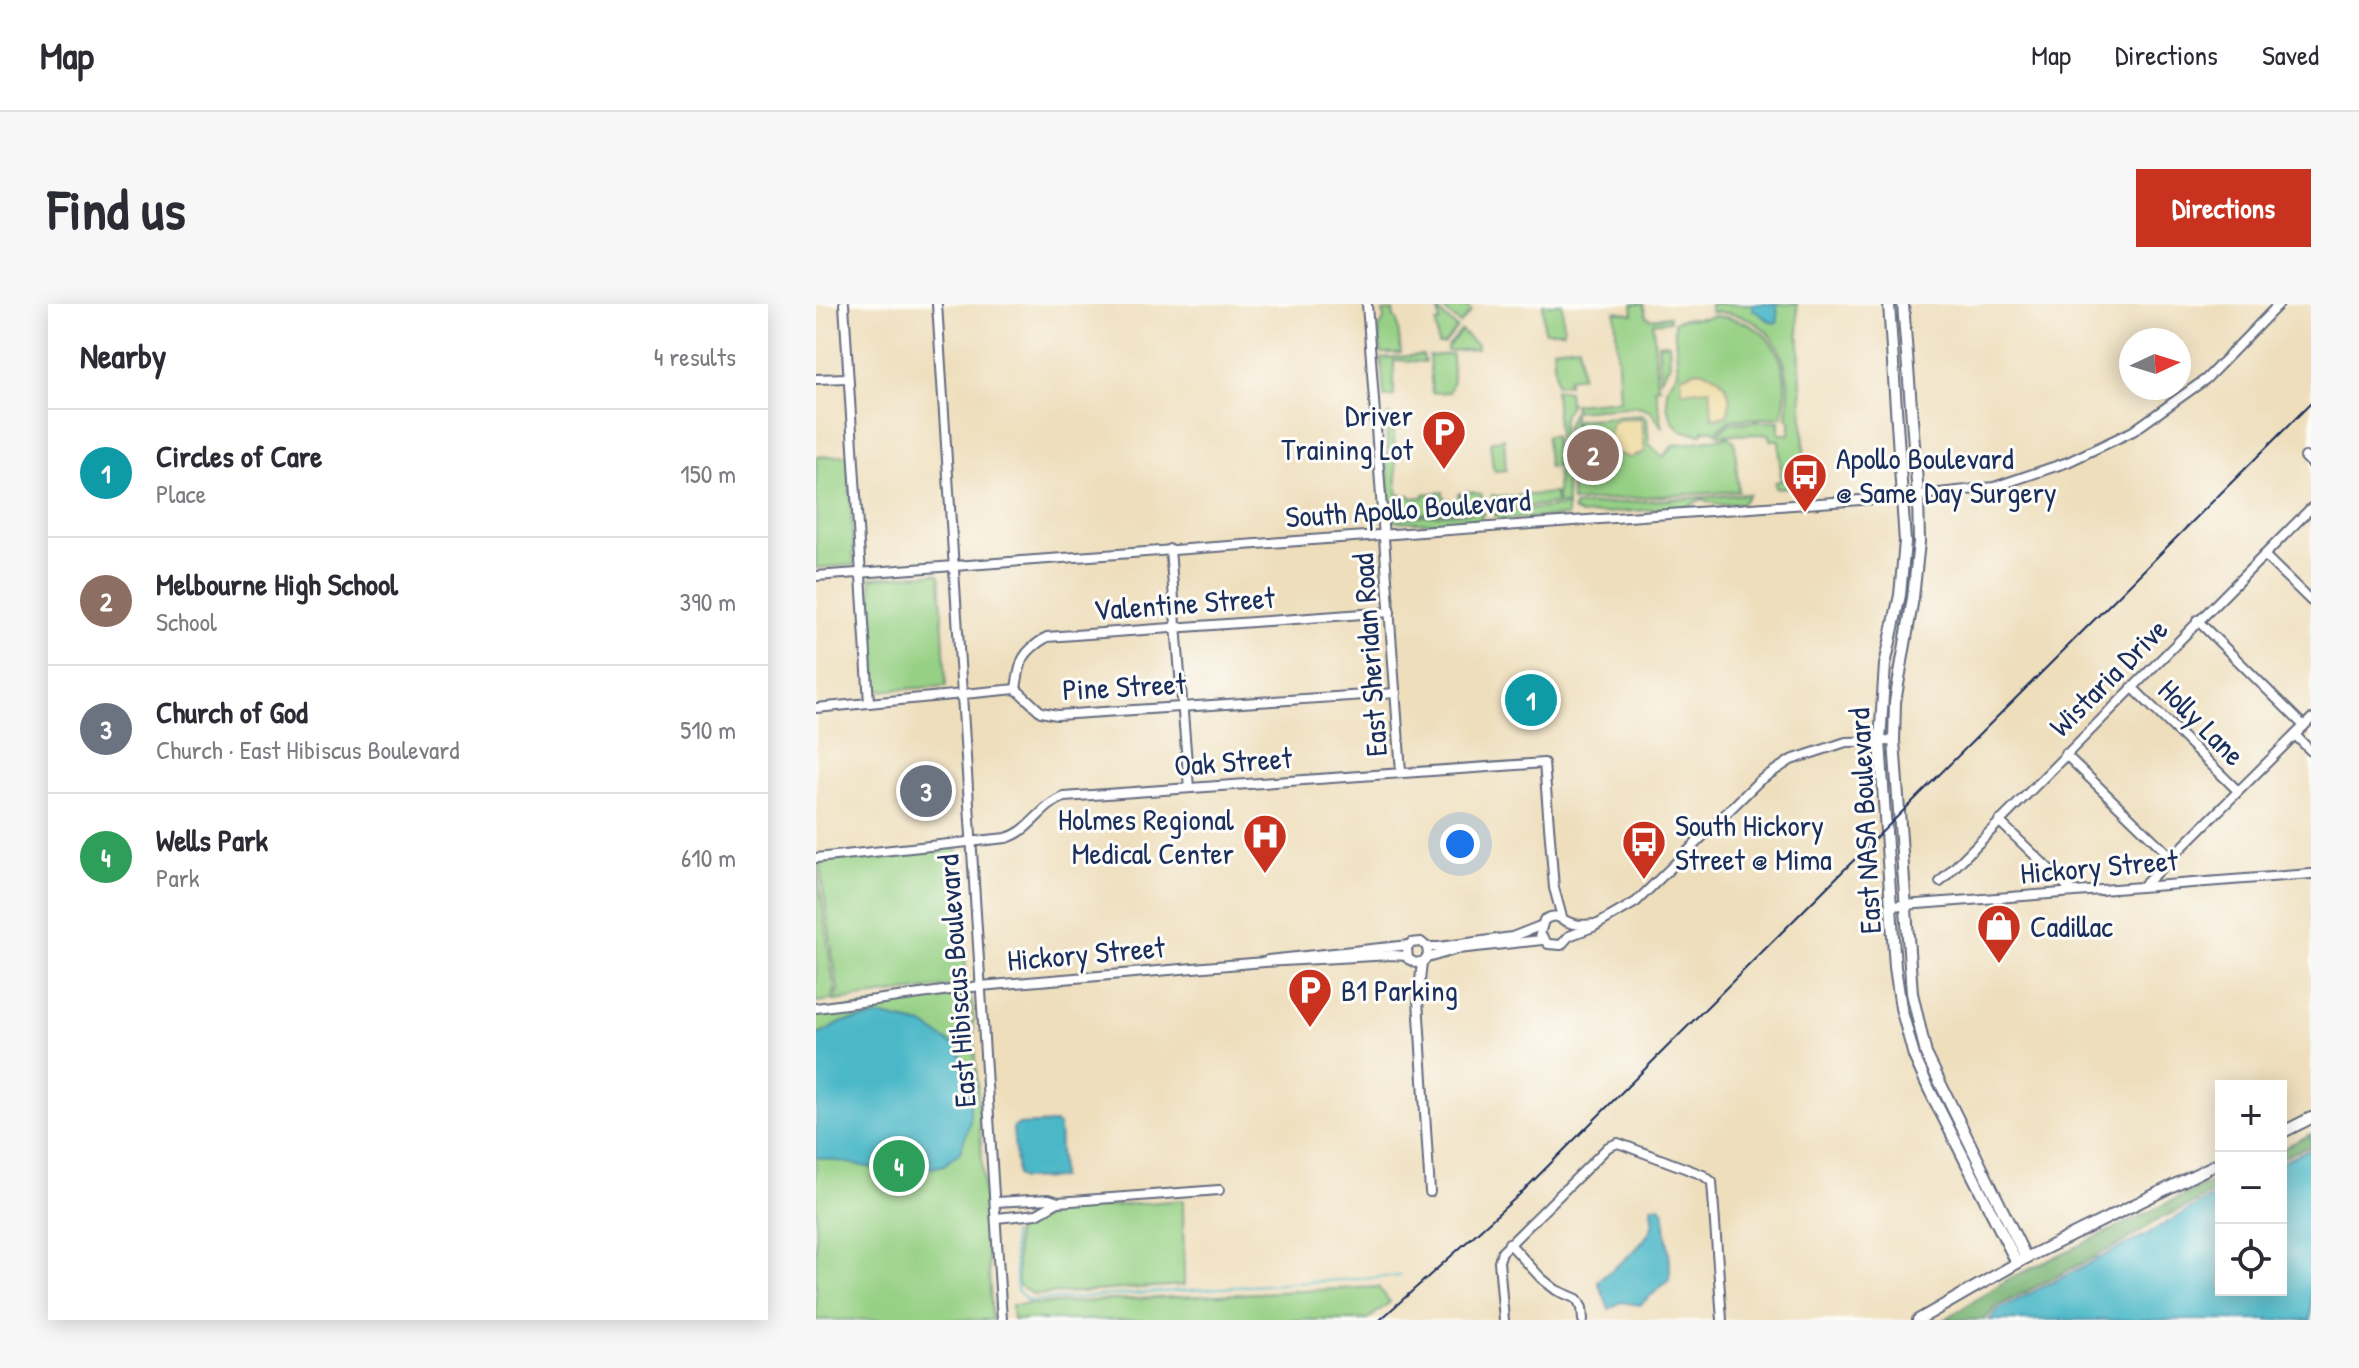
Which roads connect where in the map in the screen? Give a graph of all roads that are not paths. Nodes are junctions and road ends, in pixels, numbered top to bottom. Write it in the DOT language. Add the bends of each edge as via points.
graph roads {
  1 [pos="844,304"];
  2 [pos="937,304"];
  3 [pos="1367,304"];
  4 [pos="1889,304"];
  5 [pos="1903,304"];
  6 [pos="2279,304"];
  7 [pos="847,378"];
  8 [pos="816,379"];
  9 [pos="1918,496"];
  10 [pos="1902,497"];
  11 [pos="2311,508"];
  12 [pos="1385,534"];
  13 [pos="1170,549"];
  14 [pos="2264,555"];
  15 [pos="953,564"];
  16 [pos="861,572"];
  17 [pos="816,576"];
  18 [pos="1900,595"];
  19 [pos="1913,598"];
  20 [pos="2311,601"];
  21 [pos="1390,612"];
  22 [pos="2197,620"];
  23 [pos="1177,627"];
  24 [pos="2132,687"];
  25 [pos="1016,689"];
  26 [pos="1396,693"];
  27 [pos="961,694"];
  28 [pos="869,703"];
  29 [pos="1183,707"];
  30 [pos="816,708"];
  31 [pos="2308,722"];
  32 [pos="2295,735"];
  33 [pos="1880,741"];
  34 [pos="1894,741"];
  35 [pos="2311,751"];
  36 [pos="2065,754"];
  37 [pos="1401,772"];
  38 [pos="1189,788"];
  39 [pos="2238,791"];
  40 [pos="1999,821"];
  41 [pos="970,842"];
  42 [pos="2171,857"];
  43 [pos="816,858"];
  44 [pos="2311,874"];
  45 [pos="1940,882"];
  46 [pos="2143,886"];
  47 [pos="1554,888"];
  48 [pos="2073,892"];
  49 [pos="1906,904"];
  50 [pos="1891,906"];
  51 [pos="1547,917"];
  52 [pos="1565,919"];
  53 [pos="1595,924"];
  54 [pos="1540,926"];
  55 [pos="1569,936"];
  56 [pos="1542,940"];
  57 [pos="1409,945"];
  58 [pos="1427,947"];
  59 [pos="1335,956"];
  60 [pos="1408,958"];
  61 [pos="1425,960"];
  62 [pos="980,986"];
  63 [pos="1418,993"];
  64 [pos="816,1008"];
  65 [pos="2311,1118"];
  66 [pos="2287,1130"];
  67 [pos="2215,1165"];
  68 [pos="1219,1190"];
  69 [pos="1430,1192"];
  70 [pos="996,1202"];
  71 [pos="1058,1202"];
  72 [pos="996,1218"];
  73 [pos="1509,1243"];
  74 [pos="2022,1261"];
  75 [pos="1002,1320"];
  76 [pos="1504,1320"];
  77 [pos="1583,1320"];
  78 [pos="1722,1320"];
  79 [pos="1918,1320"];
  1 -- 7 [label="street"];
  2 -- 15 [label="street, East Hibiscus Boulevard"];
  3 -- 12 [label="street, East Sheridan Road"];
  4 -- 10 [label="main road, East NASA Boulevard"];
  5 -- 9 [label="main road, East NASA Boulevard"];
  6 -- 9 [label="street, South Apollo Boulevard" via="2206,379 2133,431 2068,462 1994,487"];
  7 -- 8 [label="street"];
  7 -- 16 [label="street"];
  9 -- 10 [label="street, South Apollo Boulevard"];
  9 -- 19 [label="main road, East NASA Boulevard"];
  10 -- 12 [label="street, South Apollo Boulevard"];
  10 -- 18 [label="main road, East NASA Boulevard"];
  11 -- 14 [label="street, Wistaria Drive"];
  12 -- 13 [label="street, South Apollo Boulevard"];
  12 -- 21 [label="street, East Sheridan Road"];
  13 -- 15 [label="street, South Apollo Boulevard"];
  13 -- 23 [label="street"];
  14 -- 20 [label="street"];
  14 -- 22 [label="street, Wistaria Drive"];
  15 -- 16 [label="street, South Apollo Boulevard"];
  15 -- 27 [label="street, East Hibiscus Boulevard"];
  16 -- 17 [label="street, South Apollo Boulevard"];
  16 -- 28 [label="street"];
  18 -- 19 [label="main road"];
  18 -- 33 [label="main road, East NASA Boulevard" via="1885,665"];
  19 -- 34 [label="main road, East NASA Boulevard"];
  21 -- 23 [label="street, Valentine Street"];
  21 -- 26 [label="street, East Sheridan Road"];
  22 -- 24 [label="street, Wistaria Drive"];
  22 -- 31 [label="street"];
  23 -- 25 [label="street, Valentine Street" via="1047,637 1029,648 1019,665"];
  23 -- 29 [label="street"];
  24 -- 36 [label="street, Wistaria Drive"];
  24 -- 39 [label="street, Holly Lane"];
  25 -- 27 [label="street"];
  25 -- 29 [label="street, Pine Street" via="1041,712 1057,715"];
  26 -- 29 [label="street, Pine Street"];
  26 -- 37 [label="street, East Sheridan Road"];
  27 -- 28 [label="street"];
  27 -- 41 [label="street, East Hibiscus Boulevard"];
  28 -- 30 [label="street"];
  29 -- 38 [label="street"];
  31 -- 32 [label="street"];
  32 -- 35 [label="street"];
  32 -- 39 [label="street"];
  33 -- 34 [label="street"];
  33 -- 50 [label="main road, East NASA Boulevard"];
  33 -- 53 [label="street" via="1842,743 1791,760 1759,781 1637,901"];
  34 -- 49 [label="main road, East NASA Boulevard"];
  36 -- 40 [label="street, Wistaria Drive"];
  36 -- 42 [label="street"];
  37 -- 38 [label="street, Oak Street"];
  37 -- 47 [label="street, Oak Street" via="1544,763"];
  38 -- 41 [label="street, Oak Street" via="1064,797 1050,802 1016,836"];
  39 -- 42 [label="street"];
  40 -- 45 [label="street, Wistaria Drive"];
  40 -- 48 [label="street"];
  41 -- 43 [label="street, Oak Street"];
  41 -- 62 [label="street, East Hibiscus Boulevard"];
  42 -- 46 [label="street"];
  44 -- 46 [label="street, Hickory Street"];
  46 -- 48 [label="street, Hickory Street"];
  47 -- 51 [label="street, Oak Street"];
  47 -- 52 [label="street, Oak Street"];
  48 -- 49 [label="street, Hickory Street"];
  49 -- 50 [label="street, Hickory Street"];
  49 -- 74 [label="main road, East NASA Boulevard" via="1912,993 1926,1054"];
  50 -- 74 [label="main road, East NASA Boulevard" via="1901,1008 1914,1056"];
  51 -- 52 [label="street"];
  51 -- 54 [label="street"];
  52 -- 53 [label="street"];
  52 -- 55 [label="street"];
  53 -- 55 [label="street"];
  54 -- 56 [label="street"];
  54 -- 58 [label="street" via="1512,937"];
  55 -- 56 [label="street" via="1557,946"];
  56 -- 61 [label="street" via="1458,949"];
  57 -- 58 [label="street, Hickory Street" via="1421,942"];
  57 -- 59 [label="street, Hickory Street"];
  57 -- 60 [label="street"];
  58 -- 61 [label="street"];
  59 -- 60 [label="street, Hickory Street"];
  59 -- 62 [label="street, Hickory Street"];
  60 -- 61 [label="street, Hickory Street"];
  60 -- 63 [label="street"];
  61 -- 63 [label="street"];
  62 -- 64 [label="street, Hickory Street"];
  62 -- 70 [label="street, East Hibiscus Boulevard"];
  63 -- 69 [label="street"];
  65 -- 66 [label="main road"];
  67 -- 74 [label="main road"];
  68 -- 71 [label="street"];
  70 -- 71 [label="street"];
  70 -- 72 [label="street, East Hibiscus Boulevard"];
  71 -- 72 [label="street" via="1037,1214"];
  72 -- 75 [label="street, East Hibiscus Boulevard"];
  73 -- 76 [label="street" via="1499,1261"];
  73 -- 77 [label="street" via="1541,1278 1577,1299"];
  73 -- 78 [label="street" via="1618,1143 1712,1182"];
  74 -- 79 [label="main road"];
}
